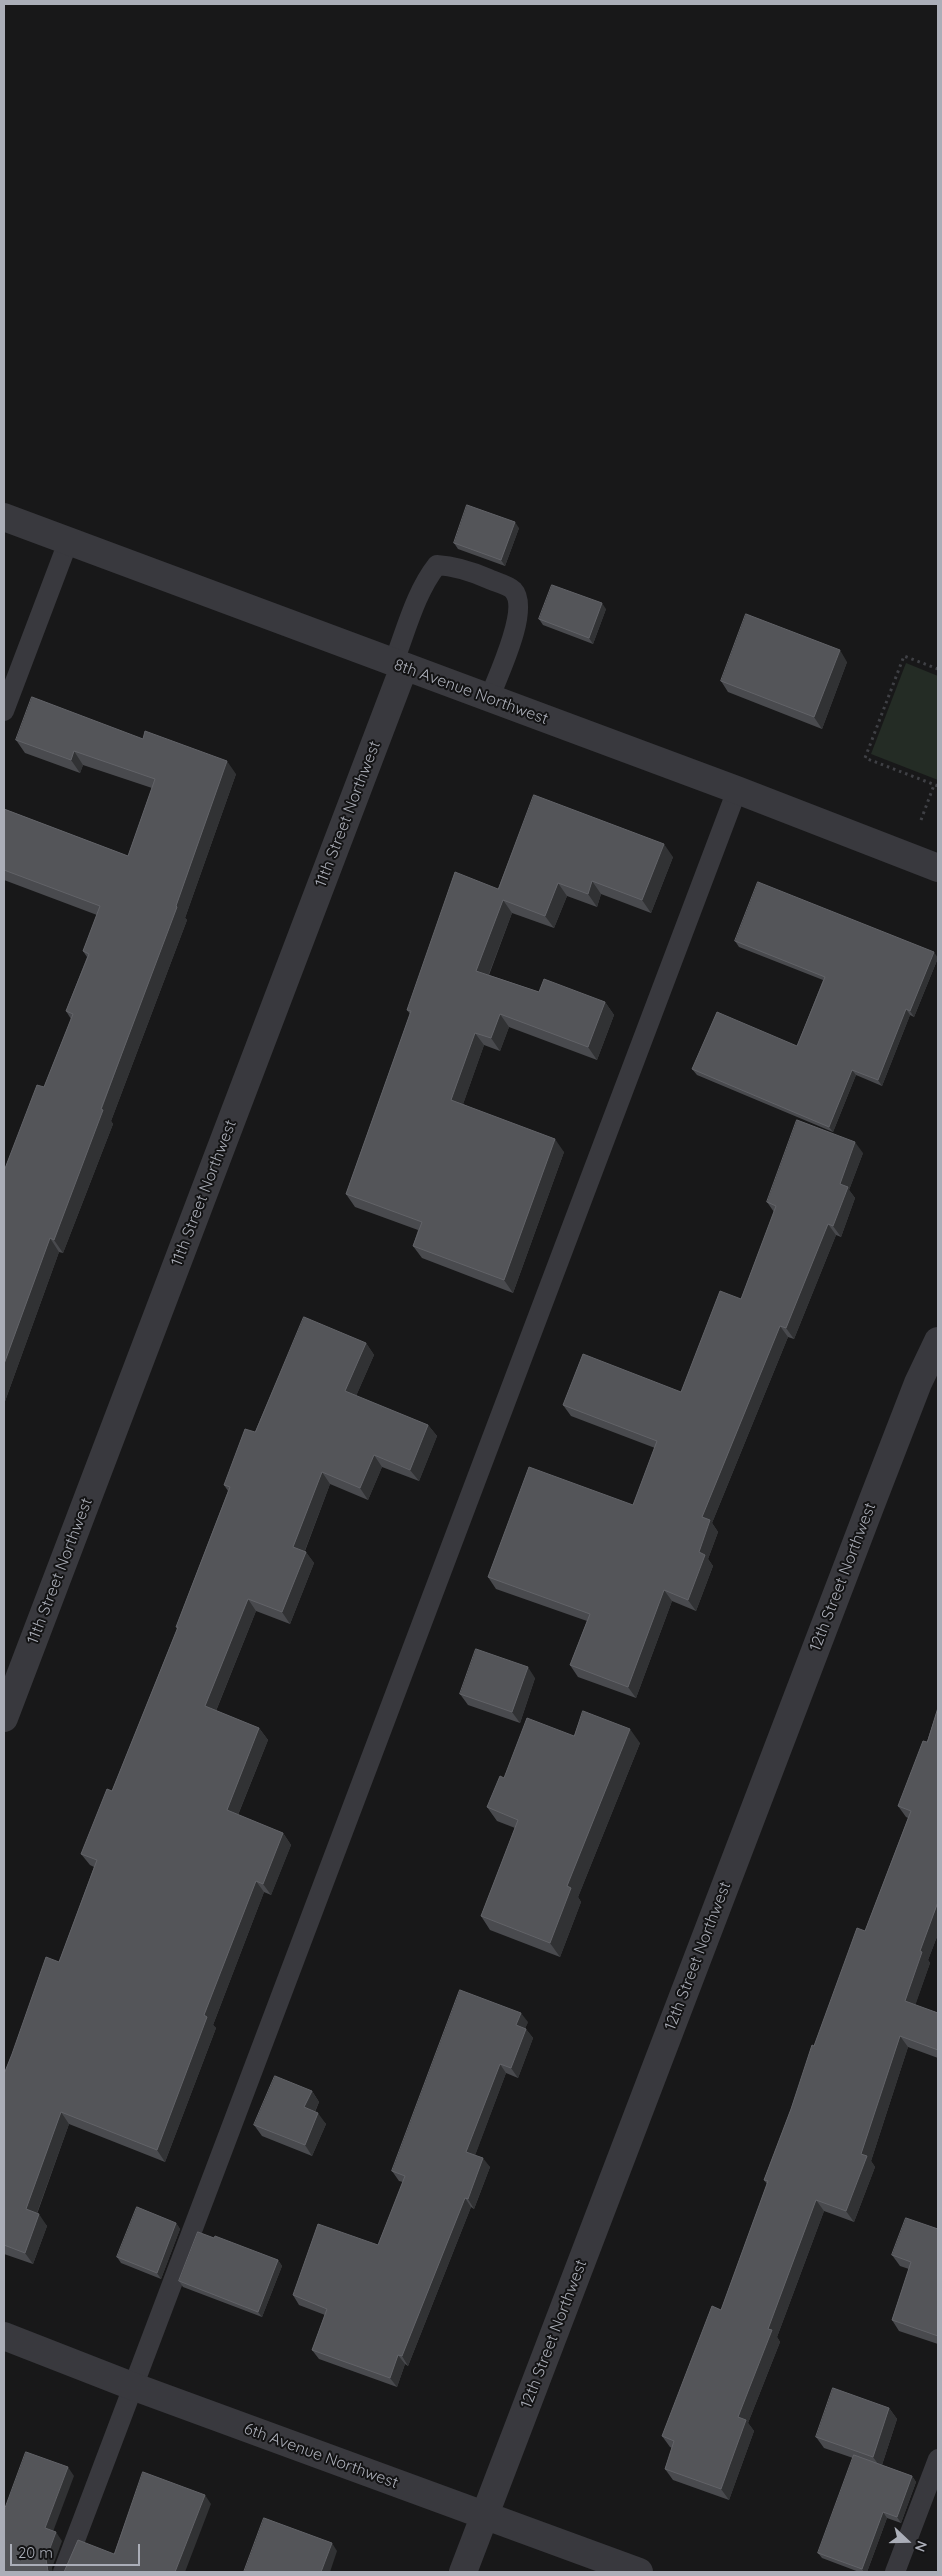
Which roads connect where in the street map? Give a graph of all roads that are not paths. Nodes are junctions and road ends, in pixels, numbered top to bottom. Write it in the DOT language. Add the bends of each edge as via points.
graph roads {
  1 [pos="4,517"];
  2 [pos="68,542"];
  3 [pos="399,666"];
  4 [pos="489,699"];
  5 [pos="4,711"];
  6 [pos="737,790"];
  7 [pos="938,868"];
  8 [pos="938,1341"];
  9 [pos="4,1718"];
  10 [pos="4,2336"];
  11 [pos="132,2386"];
  12 [pos="938,2459"];
  13 [pos="485,2516"];
  14 [pos="63,2572"];
  15 [pos="463,2572"];
  16 [pos="639,2572"];
  17 [pos="895,2572"];
  1 -- 2 [label="street, 8th Avenue Northwest"];
  2 -- 3 [label="street, 8th Avenue Northwest"];
  2 -- 5 [label="lane"];
  3 -- 4 [label="street, 8th Avenue Northwest"];
  3 -- 4 [label="lane" via="419,595 437,565 487,578 513,590 519,602 515,629"];
  3 -- 9 [label="street, 11th Street Northwest"];
  4 -- 6 [label="street, 8th Avenue Northwest"];
  6 -- 7 [label="street, 8th Avenue Northwest"];
  6 -- 11 [label="lane"];
  8 -- 13 [label="street, 12th Street Northwest" via="866,1516"];
  10 -- 11 [label="street, 6th Avenue Northwest"];
  11 -- 13 [label="street, 6th Avenue Northwest"];
  11 -- 14 [label="lane"];
  12 -- 17 [label="lane"];
  13 -- 15 [label="street, 12th Street Northwest"];
  13 -- 16 [label="street, 6th Avenue Northwest"];
}
